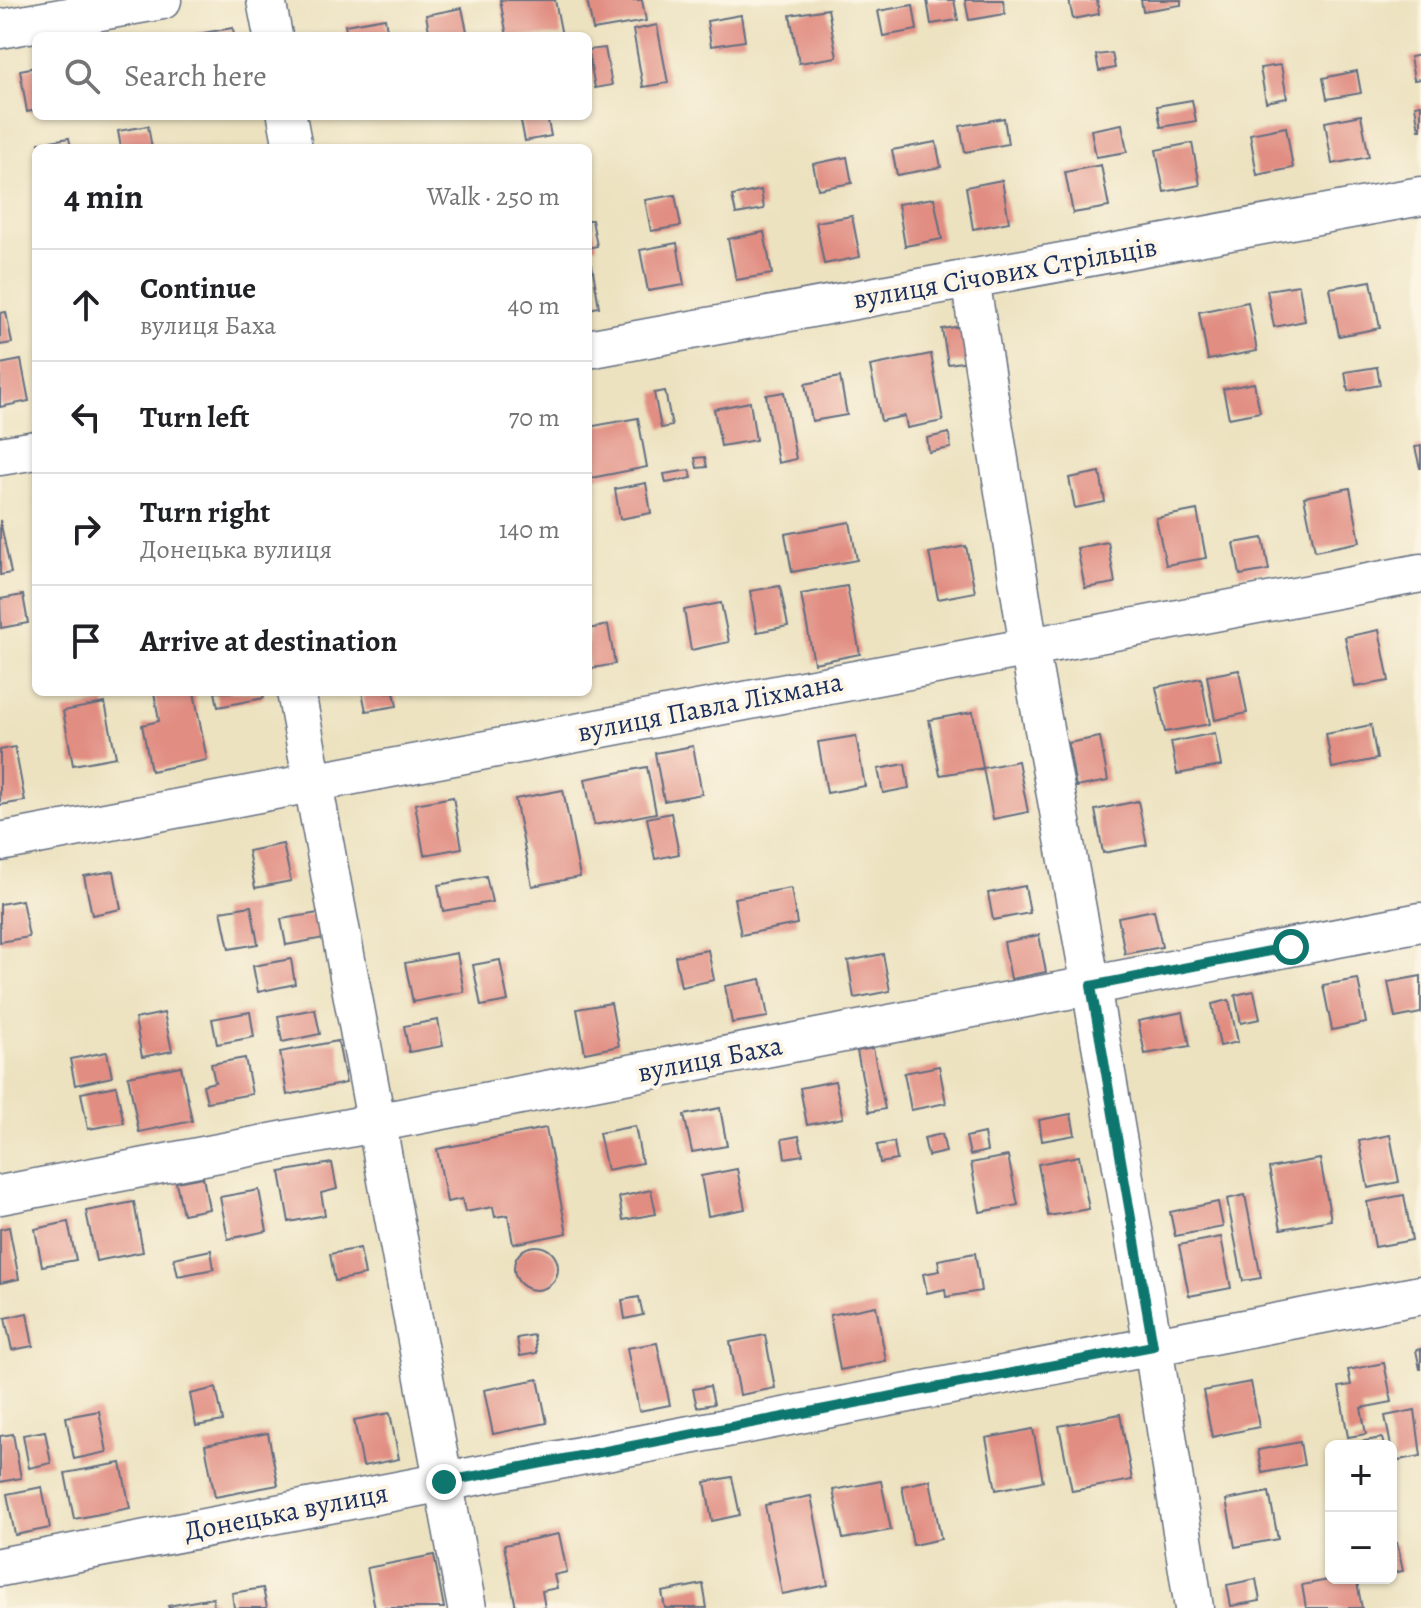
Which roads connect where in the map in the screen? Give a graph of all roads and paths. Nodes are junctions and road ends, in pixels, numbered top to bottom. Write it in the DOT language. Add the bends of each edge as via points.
graph roads {
  1 [pos="162,0"];
  2 [pos="266,0"];
  3 [pos="0,29"];
  4 [pos="272,32"];
  5 [pos="288,120"];
  6 [pos="292,144"];
  7 [pos="1421,196"];
  8 [pos="970,279"];
  9 [pos="592,348"];
  10 [pos="32,451"];
  11 [pos="0,456"];
  12 [pos="1421,573"];
  13 [pos="1029,647"];
  14 [pos="297,696"];
  15 [pos="313,782"];
  16 [pos="0,842"];
  17 [pos="1421,922"];
  18 [pos="1091,986"];
  19 [pos="376,1123"];
  20 [pos="0,1195"];
  21 [pos="1421,1295"];
  22 [pos="1153,1346"];
  23 [pos="444,1482"];
  24 [pos="0,1567"];
  25 [pos="467,1608"];
  26 [pos="1194,1608"];
  1 -- 3 [label="street"];
  2 -- 4 [label="street"];
  5 -- 6 [label="street"];
  7 -- 8 [label="street, вулиця Січових Стрільців"];
  8 -- 9 [label="street, вулиця Січових Стрільців"];
  8 -- 13 [label="street"];
  10 -- 11 [label="street"];
  12 -- 13 [label="street, вулиця Павла Ліхмана"];
  13 -- 15 [label="street, вулиця Павла Ліхмана"];
  13 -- 18 [label="street"];
  14 -- 15 [label="street"];
  15 -- 16 [label="street, вулиця Павла Ліхмана"];
  15 -- 19 [label="street"];
  17 -- 18 [label="street, вулиця Баха"];
  18 -- 19 [label="street, вулиця Баха"];
  18 -- 22 [label="street"];
  19 -- 20 [label="street, вулиця Баха"];
  19 -- 23 [label="street"];
  21 -- 22 [label="street, Донецька вулиця"];
  22 -- 23 [label="street, Донецька вулиця"];
  22 -- 26 [label="street"];
  23 -- 24 [label="street, Донецька вулиця"];
  23 -- 25 [label="street"];
}
